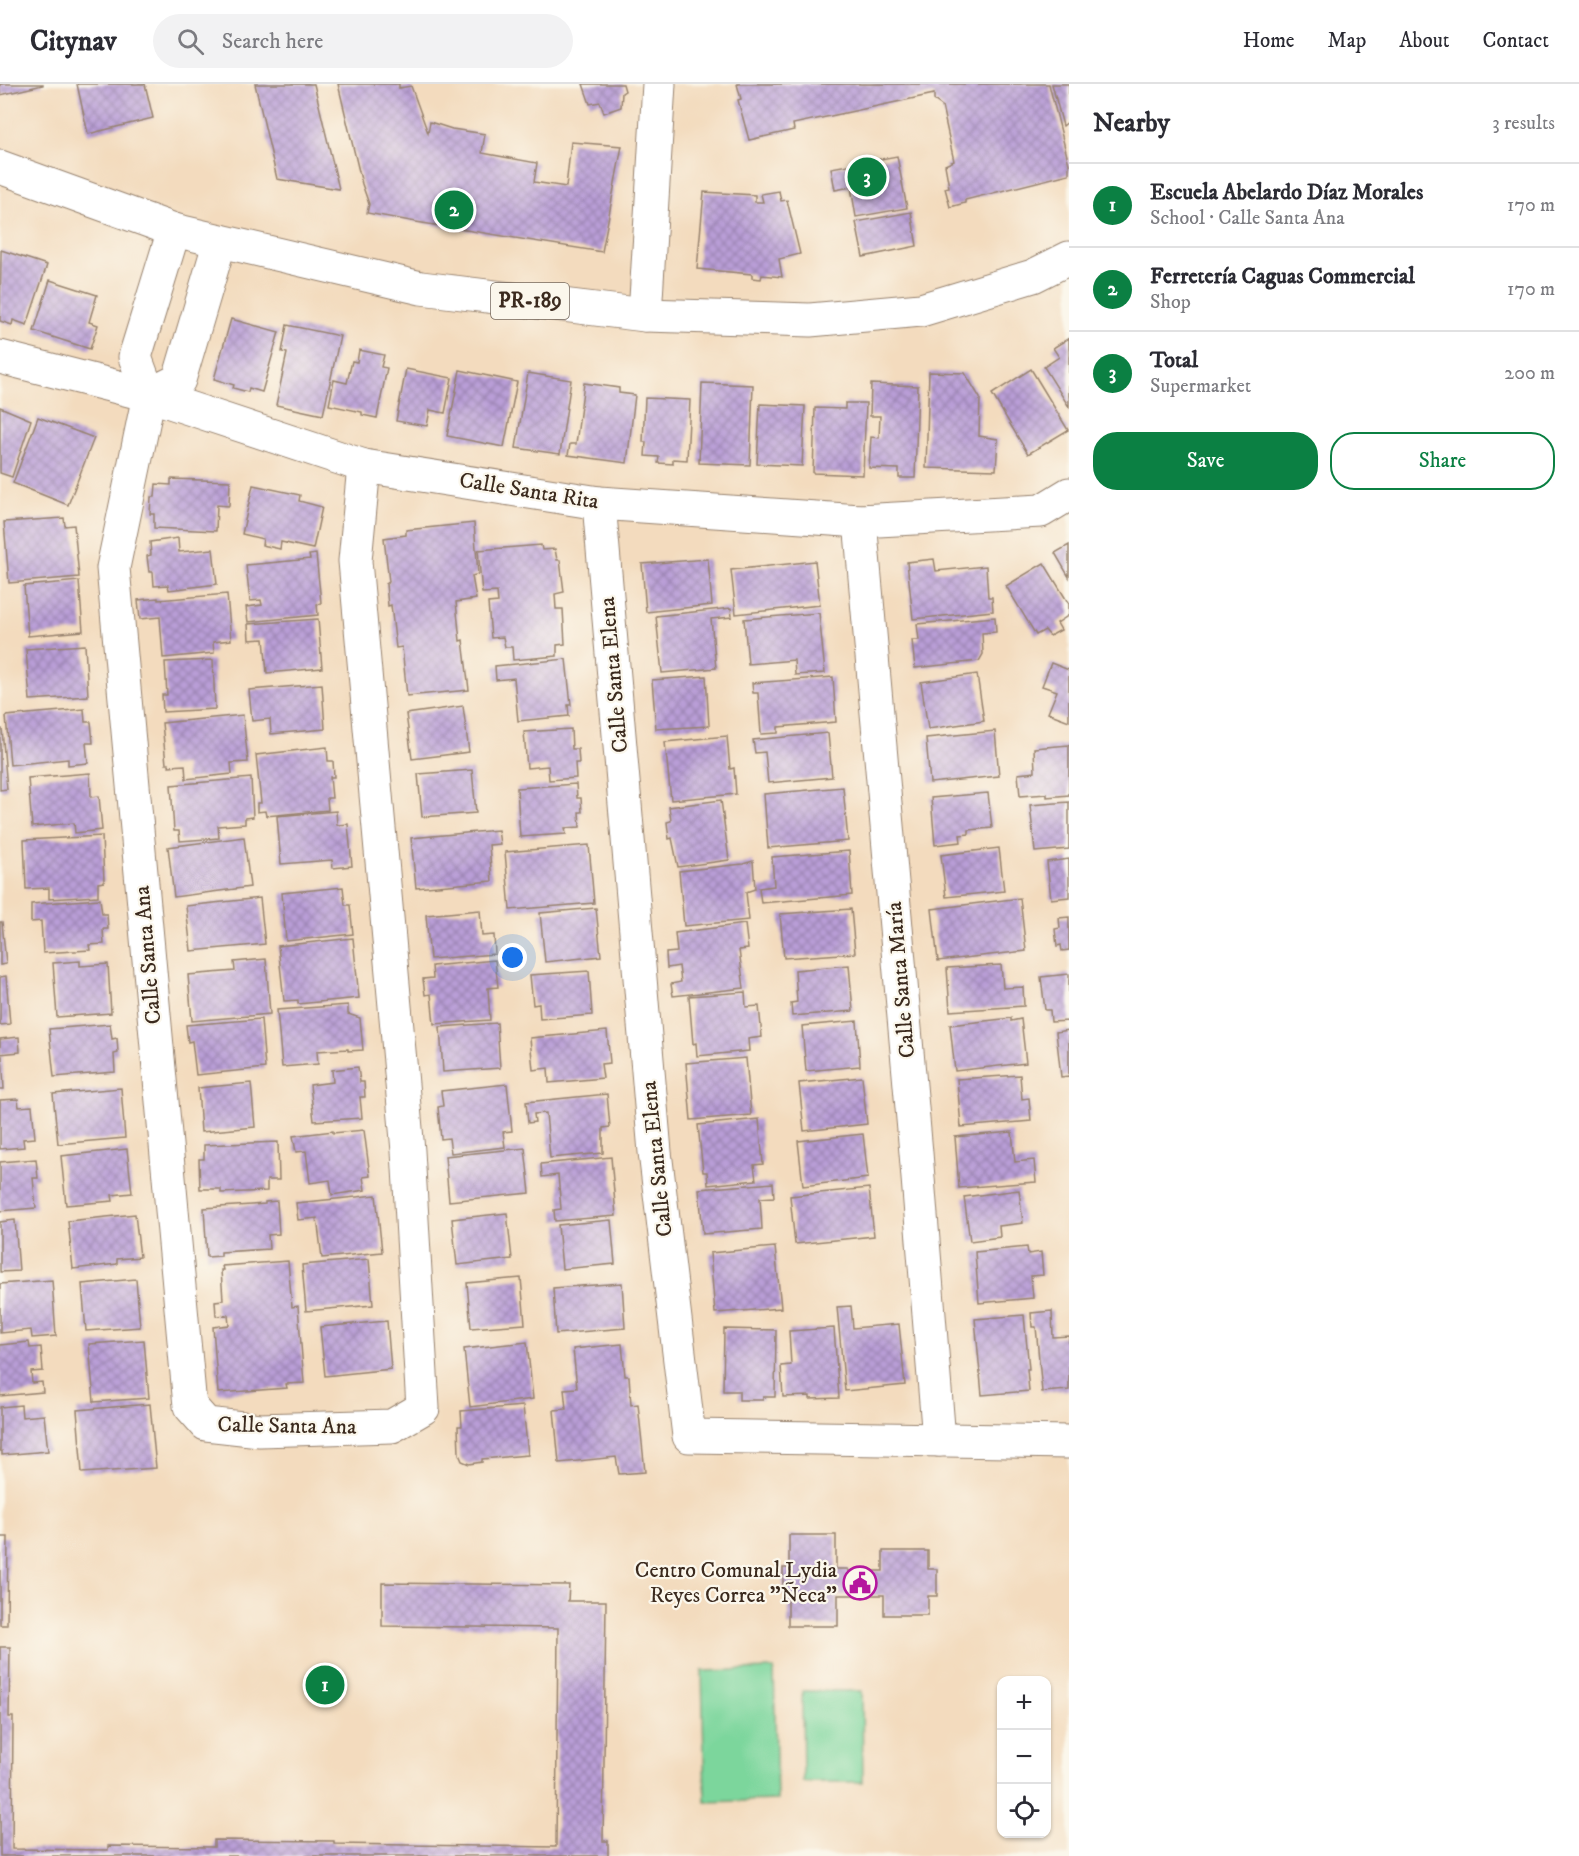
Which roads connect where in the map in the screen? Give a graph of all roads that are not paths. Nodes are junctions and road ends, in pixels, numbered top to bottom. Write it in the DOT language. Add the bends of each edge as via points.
graph roads {
  1 [pos="658,84"];
  2 [pos="0,167"];
  3 [pos="174,230"];
  4 [pos="220,241"];
  5 [pos="1069,258"];
  6 [pos="645,315"];
  7 [pos="0,357"];
  8 [pos="149,394"];
  9 [pos="364,465"];
  10 [pos="1069,494"];
  11 [pos="599,503"];
  12 [pos="860,520"];
  13 [pos="939,1440"];
  14 [pos="1069,1442"];
  1 -- 6 [label="street"];
  2 -- 3 [label="street, PR-189"];
  3 -- 4 [label="street, PR-189"];
  3 -- 8 [label="street" via="135,357"];
  4 -- 6 [label="street, PR-189" via="421,288"];
  4 -- 8 [label="street" via="179,380"];
  5 -- 6 [label="street, PR-189" via="1033,276 921,310 810,320"];
  7 -- 8 [label="street, Calle Santa Rita"];
  8 -- 9 [label="street, Calle Santa Rita"];
  8 -- 9 [label="street, Calle Santa Ana" via="113,568 190,1406 206,1424 260,1430 392,1426 423,1408 408,1151 355,561"];
  9 -- 11 [label="street, Calle Santa Rita"];
  10 -- 12 [label="street, Calle Santa Rita" via="1041,511"];
  11 -- 12 [label="street, Calle Santa Rita"];
  11 -- 13 [label="street, Calle Santa Elena" via="656,1152 689,1436"];
  12 -- 13 [label="street, Calle Santa María"];
  13 -- 14 [label="street, Calle Santa Elena"];
}
